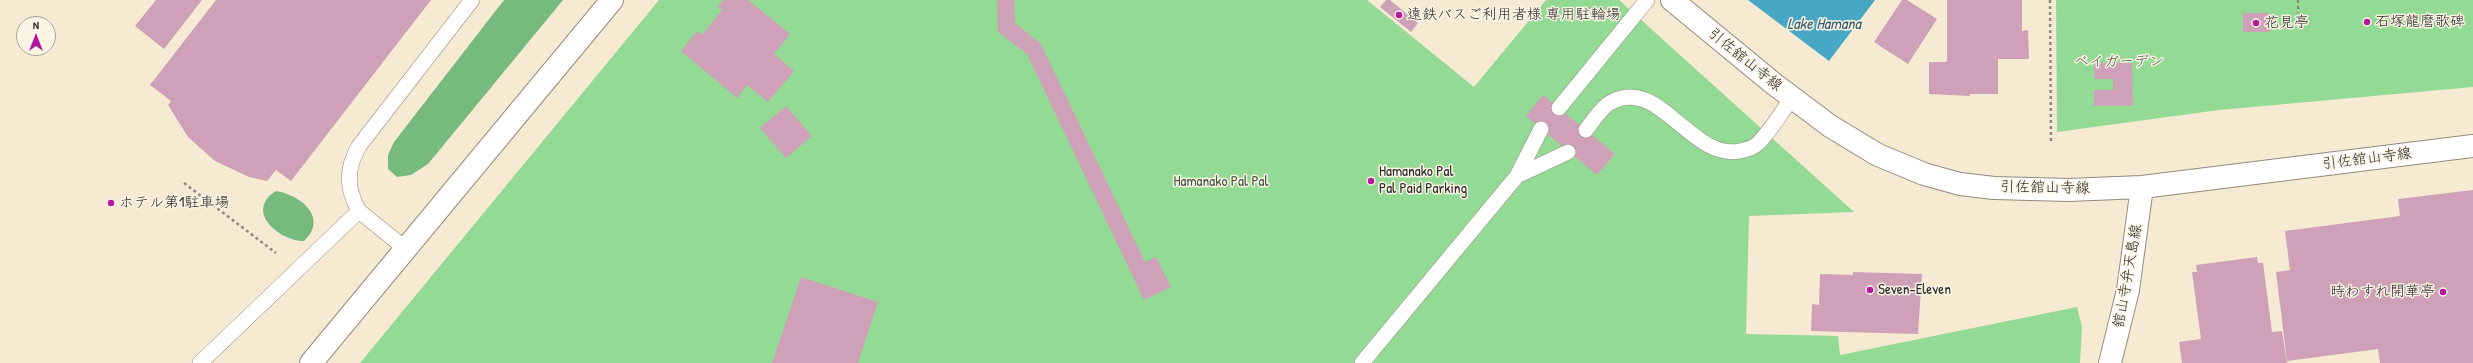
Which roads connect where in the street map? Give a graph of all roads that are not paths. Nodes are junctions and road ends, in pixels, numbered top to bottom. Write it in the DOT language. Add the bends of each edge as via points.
graph roads {
  1 [pos="472,0"];
  2 [pos="612,0"];
  3 [pos="1647,0"];
  4 [pos="1672,0"];
  5 [pos="1792,98"];
  6 [pos="1559,108"];
  7 [pos="1541,129"];
  8 [pos="1586,130"];
  9 [pos="2473,146"];
  10 [pos="1568,152"];
  11 [pos="1517,176"];
  12 [pos="2142,187"];
  13 [pos="358,211"];
  14 [pos="406,249"];
  15 [pos="200,363"];
  16 [pos="311,363"];
  17 [pos="1362,363"];
  18 [pos="2110,363"];
  1 -- 13 [label="lane" via="358,146 350,161 348,179 350,196"];
  2 -- 14 [label="main road"];
  3 -- 6 [label="lane"];
  4 -- 5 [label="main road, 引佐舘山寺線"];
  5 -- 8 [label="lane" via="1757,144 1733,152 1709,147 1655,104 1643,100 1618,100 1607,105"];
  5 -- 12 [label="main road, 引佐舘山寺線" via="1830,126 1878,155 1924,174 1952,182 1994,188 2068,190"];
  7 -- 11 [label="lane"];
  9 -- 12 [label="main road, 引佐舘山寺線"];
  10 -- 11 [label="lane"];
  11 -- 17 [label="lane"];
  12 -- 18 [label="main road, 舘山寺弁天島線" via="2128,290"];
  13 -- 14 [label="lane"];
  13 -- 15 [label="lane"];
  14 -- 16 [label="main road"];
}
